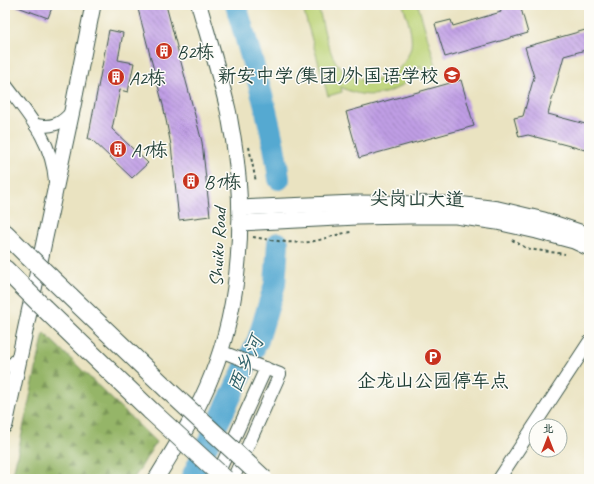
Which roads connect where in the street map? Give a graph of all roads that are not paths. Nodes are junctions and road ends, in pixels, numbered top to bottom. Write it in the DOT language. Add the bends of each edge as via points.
graph roads {
  1 [pos="93,5"];
  2 [pos="199,5"];
  3 [pos="5,84"];
  4 [pos="72,111"];
  5 [pos="35,125"];
  6 [pos="55,185"];
  7 [pos="240,215"];
  8 [pos="5,232"];
  9 [pos="589,235"];
  10 [pos="589,248"];
  11 [pos="5,269"];
  12 [pos="589,342"];
  13 [pos="220,351"];
  14 [pos="20,354"];
  15 [pos="5,366"];
  16 [pos="266,368"];
  17 [pos="7,398"];
  18 [pos="5,425"];
  19 [pos="156,479"];
  20 [pos="215,479"];
  21 [pos="225,479"];
  22 [pos="233,479"];
  23 [pos="264,479"];
  24 [pos="499,479"];
  1 -- 4 [label="main road"];
  2 -- 7 [label="main road, Shuiku Road" via="228,111 237,159"];
  3 -- 5 [label="street"];
  4 -- 5 [label="street" via="56,124"];
  4 -- 6 [label="main road"];
  5 -- 6 [label="street" via="48,148"];
  6 -- 14 [label="main road"];
  7 -- 9 [label="main road, 尖岗山大道" via="356,203 457,204 544,220"];
  7 -- 10 [label="main road, 尖岗山大道" via="456,216 537,231"];
  7 -- 13 [label="main road, Shuiku Road" via="234,299"];
  8 -- 23 [label="highway, bridge"];
  11 -- 21 [label="highway, bridge"];
  12 -- 24 [label="street"];
  13 -- 16 [label="street"];
  13 -- 19 [label="main road, Shuiku Road" via="203,396"];
  14 -- 15 [label="street" via="16,362"];
  14 -- 17 [label="main road"];
  16 -- 20 [label="street"];
  16 -- 22 [label="street" via="280,374"];
  17 -- 18 [label="main road"];
}
